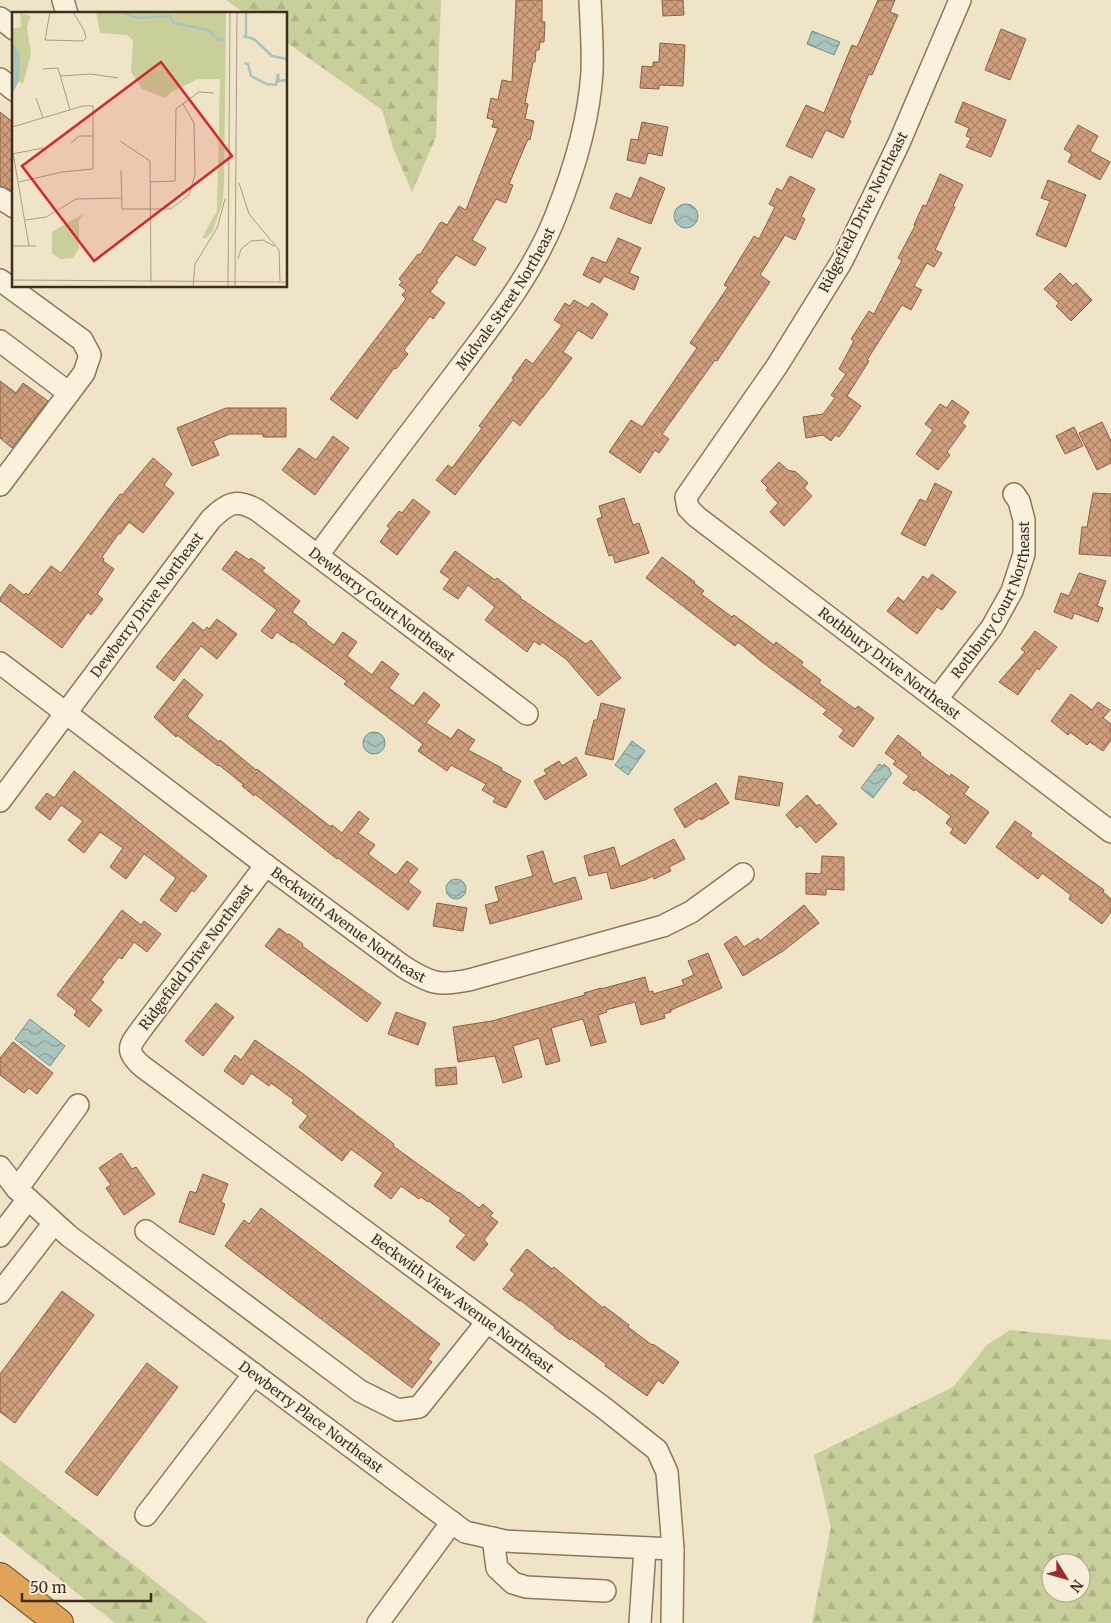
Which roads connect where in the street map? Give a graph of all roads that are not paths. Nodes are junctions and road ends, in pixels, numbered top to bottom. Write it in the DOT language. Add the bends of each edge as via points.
graph roads {
  1 [pos="590,0"];
  2 [pos="960,0"];
  3 [pos="0,18"];
  4 [pos="12,27"];
  5 [pos="0,79"];
  6 [pos="12,88"];
  7 [pos="0,198"];
  8 [pos="12,206"];
  9 [pos="0,280"];
  10 [pos="0,341"];
  11 [pos="69,392"];
  12 [pos="0,484"];
  13 [pos="693,486"];
  14 [pos="1014,494"];
  15 [pos="234,503"];
  16 [pos="318,555"];
  17 [pos="0,663"];
  18 [pos="937,699"];
  19 [pos="66,713"];
  20 [pos="527,714"];
  21 [pos="0,801"];
  22 [pos="1111,832"];
  23 [pos="266,865"];
  24 [pos="743,874"];
  25 [pos="130,1050"];
  26 [pos="78,1105"];
  27 [pos="0,1167"];
  28 [pos="22,1194"];
  29 [pos="54,1223"];
  30 [pos="146,1231"];
  31 [pos="0,1236"];
  32 [pos="0,1293"];
  33 [pos="487,1322"];
  34 [pos="254,1374"];
  35 [pos="146,1515"];
  36 [pos="452,1522"];
  37 [pos="493,1538"];
  38 [pos="646,1548"];
  39 [pos="673,1549"];
  40 [pos="0,1577"];
  41 [pos="605,1590"];
  42 [pos="59,1623"];
  43 [pos="378,1623"];
  44 [pos="640,1623"];
  45 [pos="672,1623"];
  1 -- 16 [label="street, Midvale Street Northeast" via="592,73 586,112 567,186 542,246 498,315"];
  2 -- 13 [label="street, Ridgefield Drive Northeast" via="900,143 842,262 777,366"];
  3 -- 4 [label="street"];
  5 -- 6 [label="street"];
  7 -- 8 [label="street"];
  9 -- 11 [label="street" via="82,340 90,355 84,372"];
  10 -- 11 [label="street"];
  11 -- 12 [label="street"];
  13 -- 18 [label="street, Rothbury Drive Northeast" via="686,497 688,508 697,517"];
  14 -- 18 [label="street, Rothbury Court Northeast" via="1024,520 1024,554 1012,591 992,627"];
  15 -- 16 [label="street, Dewberry Court Northeast" via="258,510"];
  15 -- 19 [label="street, Dewberry Drive Northeast" via="225,506 211,519"];
  16 -- 20 [label="street, Dewberry Court Northeast"];
  17 -- 19 [label="street, Beckwith Avenue Northeast"];
  18 -- 22 [label="street, Rothbury Drive Northeast"];
  19 -- 21 [label="street"];
  19 -- 23 [label="street, Beckwith Avenue Northeast"];
  23 -- 24 [label="street, Beckwith Avenue Northeast" via="404,967 426,980 442,984 469,980 663,926 691,912"];
  23 -- 25 [label="street, Ridgefield Drive Northeast" via="143,1027"];
  25 -- 33 [label="street, Beckwith View Avenue Northeast" via="140,1064 167,1085"];
  26 -- 28 [label="street"];
  27 -- 28 [label="street, Dewberry Place Northeast"];
  28 -- 29 [label="street, Dewberry Place Northeast"];
  28 -- 31 [label="street"];
  29 -- 32 [label="street"];
  29 -- 34 [label="street, Dewberry Place Northeast"];
  30 -- 33 [label="street" via="360,1391 398,1410 419,1407"];
  33 -- 39 [label="street, Beckwith View Avenue Northeast" via="658,1450 667,1472"];
  34 -- 35 [label="street"];
  34 -- 36 [label="street, Dewberry Place Northeast"];
  36 -- 37 [label="street, Dewberry Place Northeast" via="465,1532"];
  36 -- 43 [label="street"];
  37 -- 38 [label="street, Dewberry Place Northeast"];
  37 -- 41 [label="street" via="497,1568 513,1583 526,1587"];
  38 -- 39 [label="street, Dewberry Place Northeast"];
  38 -- 44 [label="street"];
  39 -- 45 [label="street, Beckwith View Avenue Northeast"];
  40 -- 42 [label="highway"];
}
